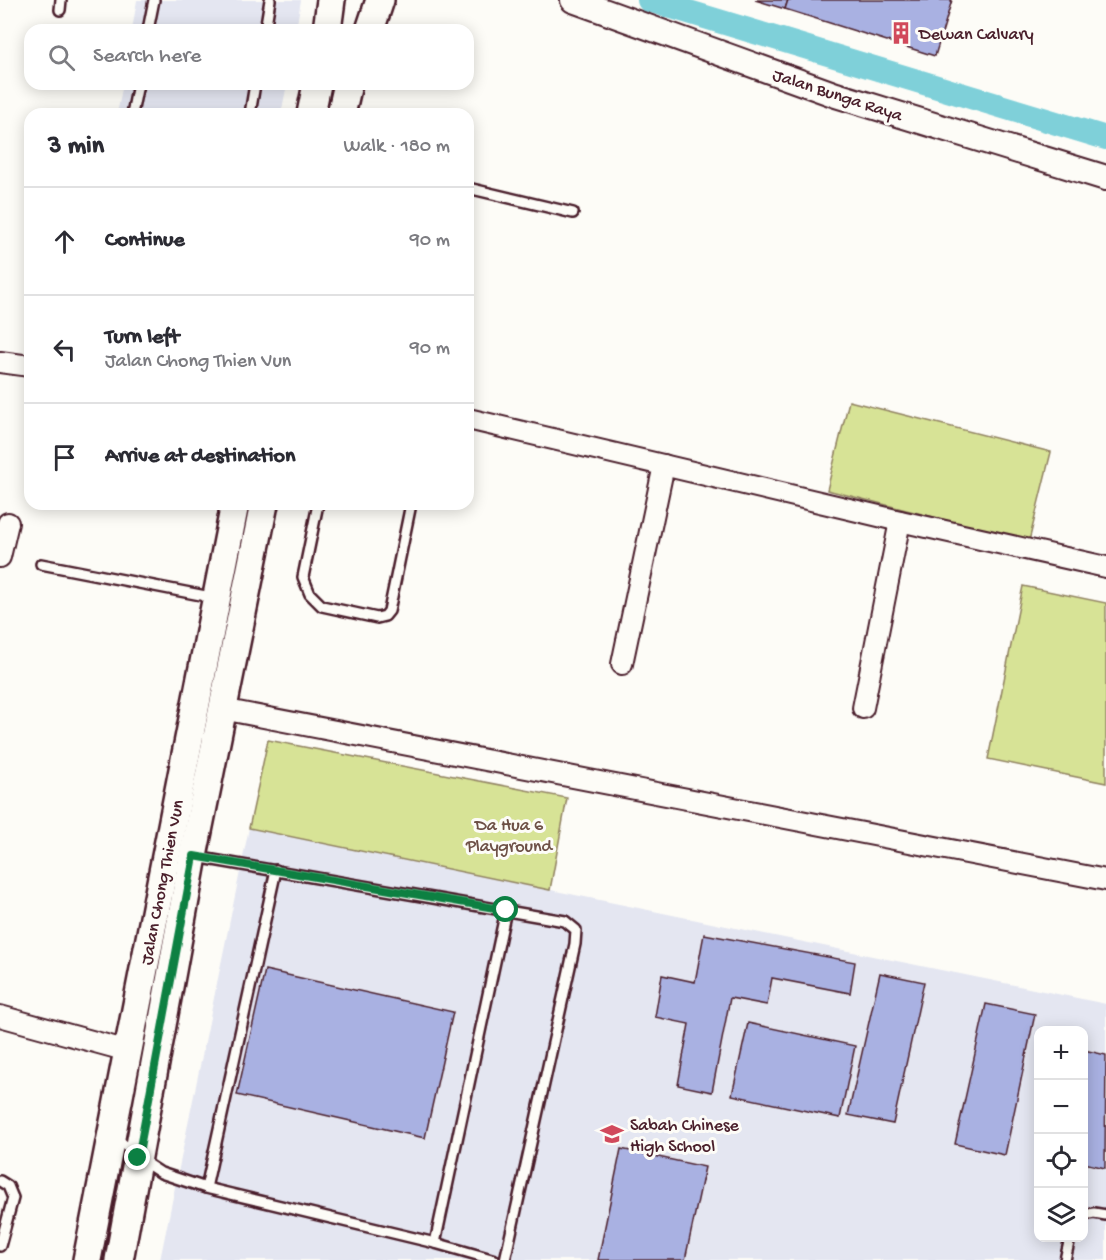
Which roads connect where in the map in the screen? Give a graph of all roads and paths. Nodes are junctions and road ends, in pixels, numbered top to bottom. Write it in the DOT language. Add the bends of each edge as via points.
graph roads {
  1 [pos="154,0"];
  2 [pos="270,0"];
  3 [pos="331,0"];
  4 [pos="366,0"];
  5 [pos="380,0"];
  6 [pos="573,0"];
  7 [pos="149,24"];
  8 [pos="266,24"];
  9 [pos="328,24"];
  10 [pos="360,24"];
  11 [pos="372,24"];
  12 [pos="137,90"];
  13 [pos="254,90"];
  14 [pos="316,90"];
  15 [pos="133,108"];
  16 [pos="251,108"];
  17 [pos="312,108"];
  18 [pos="1106,178"];
  19 [pos="474,189"];
  20 [pos="573,213"];
  21 [pos="0,362"];
  22 [pos="24,365"];
  23 [pos="474,420"];
  24 [pos="664,465"];
  25 [pos="234,510"];
  26 [pos="263,510"];
  27 [pos="317,510"];
  28 [pos="410,510"];
  29 [pos="900,521"];
  30 [pos="8,523"];
  31 [pos="0,557"];
  32 [pos="41,564"];
  33 [pos="1106,567"];
  34 [pos="216,598"];
  35 [pos="622,664"];
  36 [pos="863,708"];
  37 [pos="222,709"];
  38 [pos="194,856"];
  39 [pos="276,870"];
  40 [pos="1106,880"];
  41 [pos="506,910"];
  42 [pos="0,1016"];
  43 [pos="128,1051"];
  44 [pos="112,1133"];
  45 [pos="138,1158"];
  46 [pos="0,1181"];
  47 [pos="206,1188"];
  48 [pos="1088,1214"];
  49 [pos="1106,1215"];
  50 [pos="1070,1242"];
  51 [pos="435,1243"];
  52 [pos="0,1246"];
  53 [pos="87,1260"];
  54 [pos="119,1260"];
  55 [pos="495,1260"];
  56 [pos="505,1260"];
  57 [pos="1065,1260"];
  1 -- 7 [label="lane"];
  2 -- 8 [label="lane"];
  3 -- 9 [label="main road"];
  4 -- 10 [label="main road"];
  5 -- 11 [label="main road"];
  6 -- 18 [label="street, Jalan Bunga Raya" via="836,95"];
  12 -- 15 [label="lane"];
  13 -- 16 [label="lane"];
  14 -- 17 [label="main road"];
  19 -- 20 [label="lane"];
  21 -- 22 [label="street"];
  23 -- 24 [label="street"];
  24 -- 29 [label="street"];
  24 -- 35 [label="street"];
  25 -- 34 [label="main road, Jalan Chong Thien Vun"];
  26 -- 37 [label="main road, Jalan Chong Thien Vun"];
  27 -- 28 [label="lane" via="303,577 310,594 322,606 377,618 389,610"];
  29 -- 33 [label="street"];
  29 -- 36 [label="street"];
  30 -- 31 [label="street"];
  32 -- 34 [label="lane"];
  34 -- 43 [label="main road, Jalan Chong Thien Vun"];
  37 -- 38 [label="main road, Jalan Chong Thien Vun"];
  37 -- 40 [label="street"];
  38 -- 39 [label="lane"];
  38 -- 45 [label="main road, Jalan Chong Thien Vun"];
  39 -- 41 [label="lane"];
  39 -- 47 [label="lane"];
  41 -- 51 [label="lane"];
  41 -- 56 [label="lane" via="565,921 576,930"];
  42 -- 43 [label="street"];
  43 -- 44 [label="main road, Jalan Chong Thien Vun"];
  44 -- 45 [label="lane"];
  44 -- 53 [label="main road, Jalan Chong Thien Vun"];
  45 -- 47 [label="lane" via="161,1173"];
  45 -- 54 [label="main road, Jalan Chong Thien Vun"];
  46 -- 52 [label="lane" via="8,1186 13,1198"];
  47 -- 51 [label="lane"];
  48 -- 49 [label="lane"];
  50 -- 57 [label="lane"];
  51 -- 55 [label="lane"];
}
